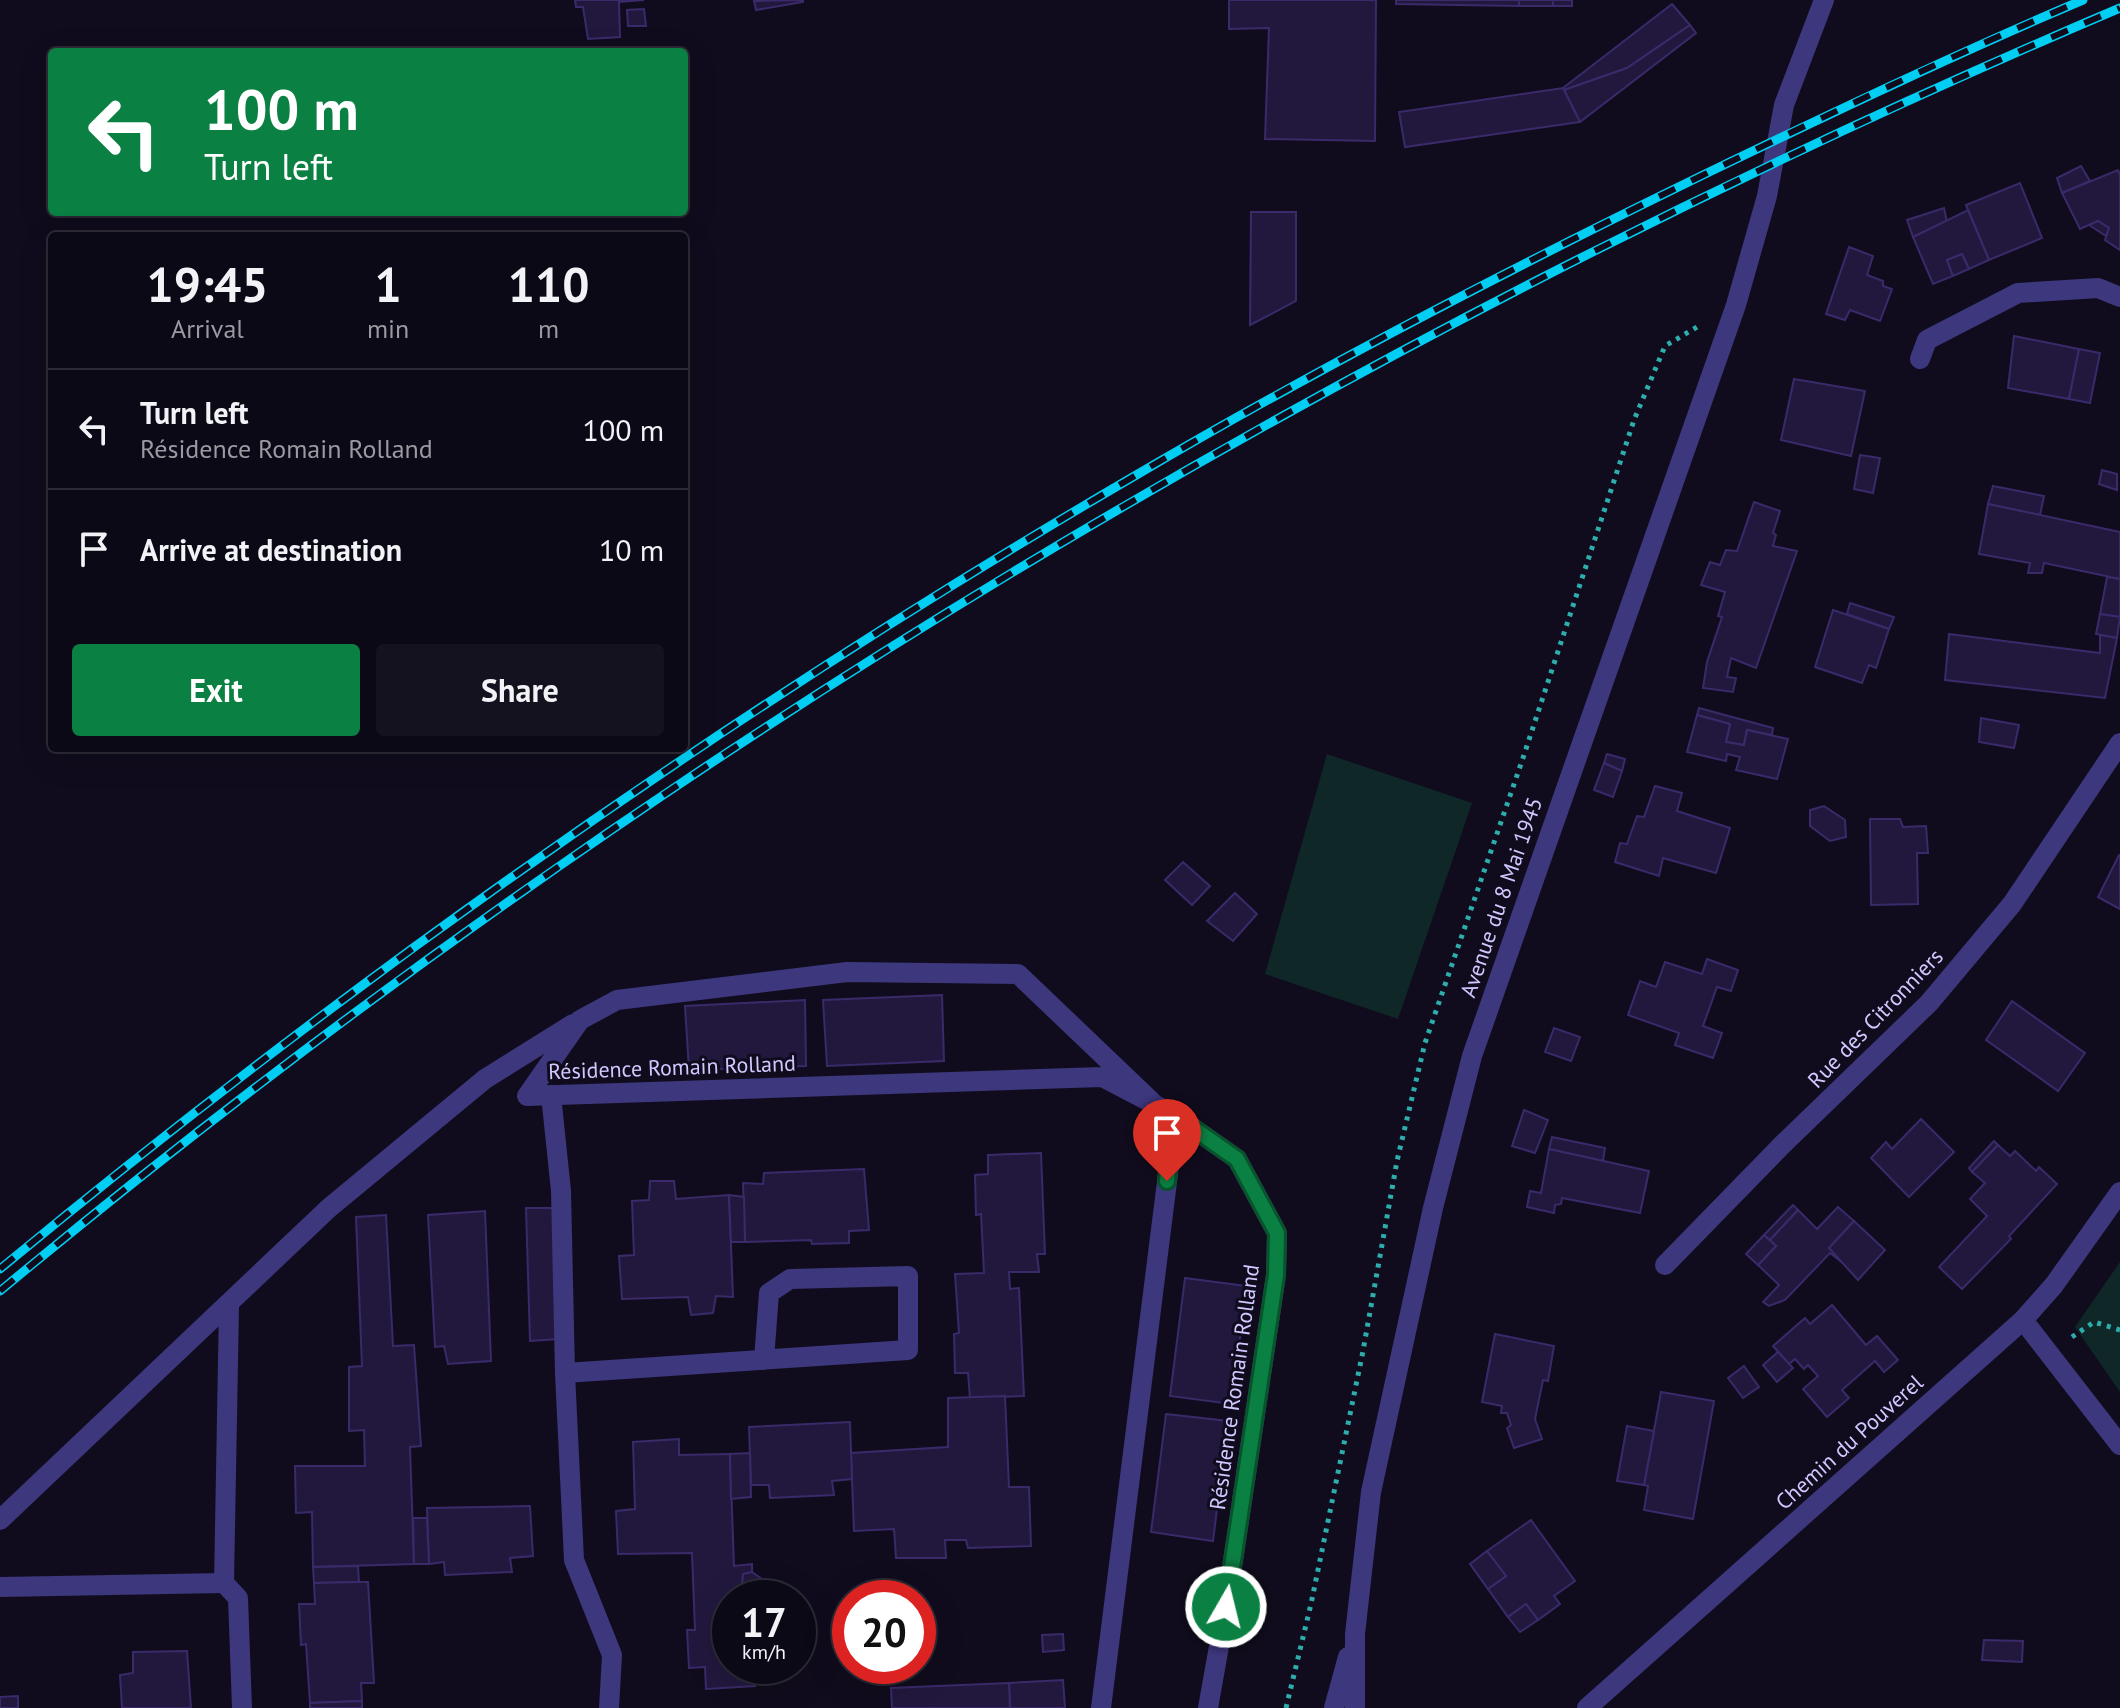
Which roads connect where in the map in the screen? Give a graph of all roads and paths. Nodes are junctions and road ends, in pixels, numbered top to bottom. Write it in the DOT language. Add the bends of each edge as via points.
graph roads {
  1 [pos="1824,0"];
  2 [pos="2120,297"];
  3 [pos="1920,359"];
  4 [pos="2120,743"];
  5 [pos="580,1020"];
  6 [pos="551,1095"];
  7 [pos="1152,1102"];
  8 [pos="1173,1114"];
  9 [pos="2120,1192"];
  10 [pos="1665,1265"];
  11 [pos="229,1306"];
  12 [pos="2023,1320"];
  13 [pos="2120,1330"];
  14 [pos="2048,1353"];
  15 [pos="764,1360"];
  16 [pos="565,1373"];
  17 [pos="2120,1445"];
  18 [pos="0,1520"];
  19 [pos="224,1583"];
  20 [pos="0,1587"];
  21 [pos="1355,1634"];
  22 [pos="242,1708"];
  23 [pos="609,1708"];
  24 [pos="1101,1708"];
  25 [pos="1208,1708"];
  26 [pos="1334,1708"];
  27 [pos="1355,1708"];
  28 [pos="1587,1708"];
  1 -- 21 [label="street, Avenue du 8 Mai 1945" via="1784,105 1767,196 1736,305 1472,1056 1371,1492"];
  2 -- 3 [label="street" via="2098,288 2018,293 1927,340"];
  4 -- 10 [label="street, Rue des Citronniers" via="2012,904 1929,1003"];
  5 -- 6 [label="street, Résidence Romain Rolland" via="527,1096"];
  5 -- 7 [label="street, Résidence Romain Rolland" via="617,1000 847,972 1018,974"];
  5 -- 11 [label="street" via="485,1079 329,1208"];
  6 -- 7 [label="street, Résidence Romain Rolland" via="1102,1077"];
  6 -- 16 [label="street" via="561,1191"];
  7 -- 8 [label="street, Résidence Romain Rolland"];
  8 -- 24 [label="street"];
  8 -- 25 [label="street, Résidence Romain Rolland" via="1237,1159 1277,1233 1276,1275"];
  9 -- 12 [label="street, Chemin du Pouverel"];
  11 -- 18 [label="street"];
  11 -- 19 [label="street"];
  12 -- 14 [label="street"];
  12 -- 28 [label="street, Chemin du Pouverel"];
  13 -- 14 [label="path" via="2094,1322"];
  14 -- 17 [label="street"];
  15 -- 15 [label="street" via="908,1350 908,1276 790,1279 769,1293"];
  15 -- 16 [label="street"];
  16 -- 23 [label="street" via="574,1560 612,1655"];
  19 -- 20 [label="street"];
  19 -- 22 [label="street" via="238,1598"];
  21 -- 26 [label="street, Avenue du 8 Mai 1945"];
  21 -- 27 [label="street, Avenue du 8 Mai 1945"];
}
